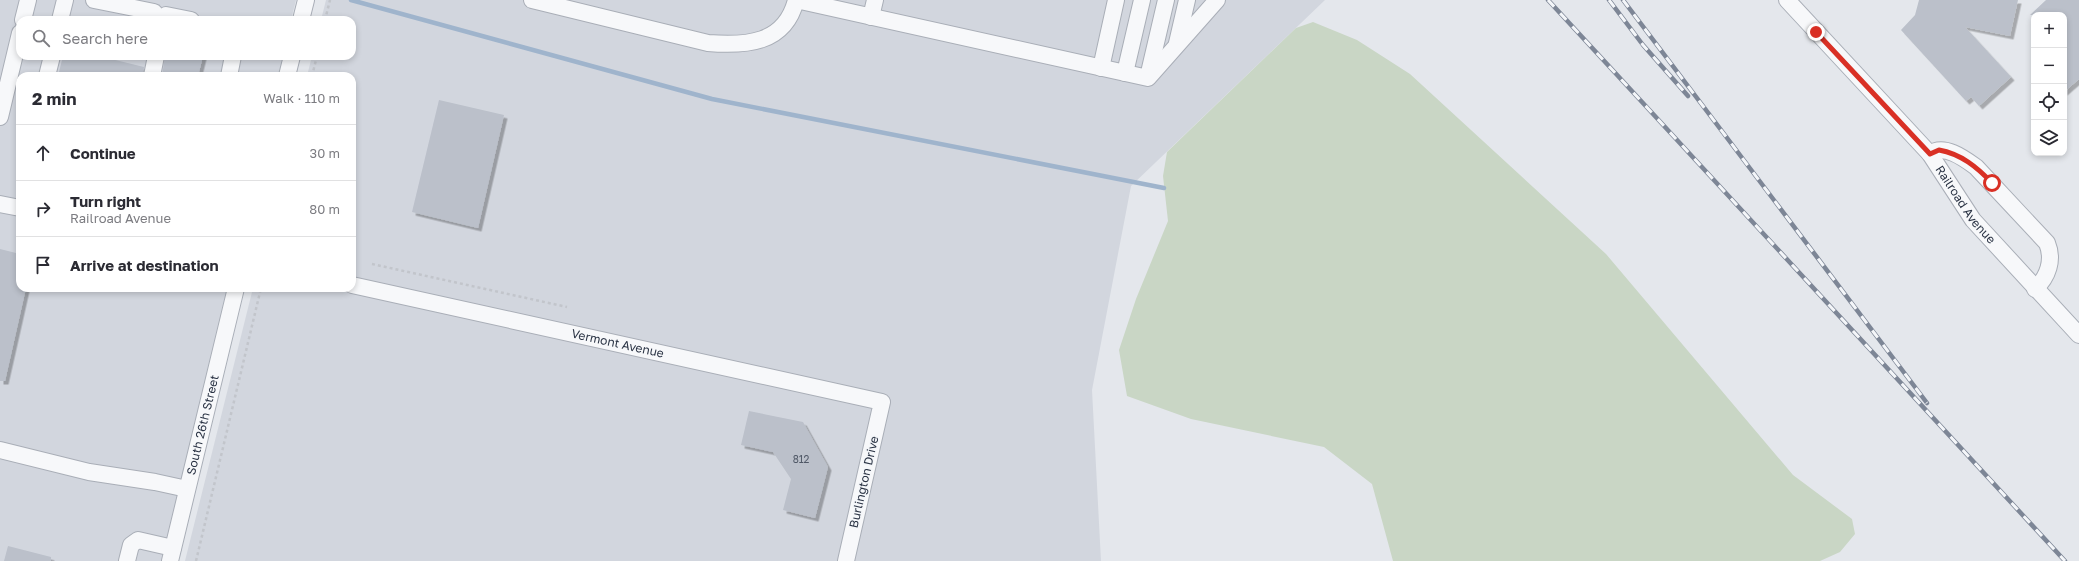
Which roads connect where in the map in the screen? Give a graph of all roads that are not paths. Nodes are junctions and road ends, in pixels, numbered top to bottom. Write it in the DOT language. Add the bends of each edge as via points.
graph roads {
  1 [pos="28,0"];
  2 [pos="65,0"];
  3 [pos="94,0"];
  4 [pos="306,0"];
  5 [pos="532,0"];
  6 [pos="796,0"];
  7 [pos="875,0"];
  8 [pos="1116,0"];
  9 [pos="1142,0"];
  10 [pos="1166,0"];
  11 [pos="1187,0"];
  12 [pos="1217,0"];
  13 [pos="1787,0"];
  14 [pos="24,16"];
  15 [pos="61,16"];
  16 [pos="159,16"];
  17 [pos="171,16"];
  18 [pos="302,16"];
  19 [pos="871,17"];
  20 [pos="1176,46"];
  21 [pos="16,50"];
  22 [pos="51,60"];
  23 [pos="155,60"];
  24 [pos="233,60"];
  25 [pos="291,60"];
  26 [pos="1101,68"];
  27 [pos="48,72"];
  28 [pos="153,72"];
  29 [pos="229,72"];
  30 [pos="288,72"];
  31 [pos="1125,73"];
  32 [pos="1148,78"];
  33 [pos="0,117"];
  34 [pos="1930,154"];
  35 [pos="0,204"];
  36 [pos="16,207"];
  37 [pos="356,285"];
  38 [pos="2035,289"];
  39 [pos="235,292"];
  40 [pos="2079,335"];
  41 [pos="882,402"];
  42 [pos="0,450"];
  43 [pos="187,489"];
  44 [pos="171,554"];
  45 [pos="127,561"];
  46 [pos="846,561"];
  1 -- 14 [label="street"];
  2 -- 15 [label="street"];
  3 -- 16 [label="street"];
  4 -- 18 [label="street"];
  5 -- 6 [label="street" via="708,43 725,44 761,40 777,33 788,20"];
  6 -- 19 [label="street"];
  7 -- 19 [label="street"];
  8 -- 26 [label="street"];
  9 -- 31 [label="street"];
  10 -- 32 [label="street"];
  11 -- 20 [label="street"];
  12 -- 20 [label="street"];
  13 -- 34 [label="street, Railroad Avenue"];
  16 -- 17 [label="street"];
  19 -- 26 [label="street"];
  20 -- 32 [label="street"];
  21 -- 33 [label="street"];
  22 -- 27 [label="street"];
  23 -- 28 [label="street"];
  24 -- 29 [label="street"];
  25 -- 30 [label="street"];
  26 -- 31 [label="street"];
  31 -- 32 [label="street"];
  34 -- 38 [label="street, Railroad Avenue" via="1973,220"];
  34 -- 38 [label="street" via="1939,150 1948,152 1976,167 2047,243 2050,250 2049,268"];
  35 -- 36 [label="street"];
  37 -- 41 [label="street, Vermont Avenue"];
  38 -- 40 [label="street, Railroad Avenue"];
  39 -- 43 [label="street, South 26th Street"];
  41 -- 46 [label="street, Burlington Drive"];
  42 -- 43 [label="street" via="89,472"];
  43 -- 44 [label="street, South 26th Street"];
  44 -- 45 [label="street" via="138,540 131,545"];
}
